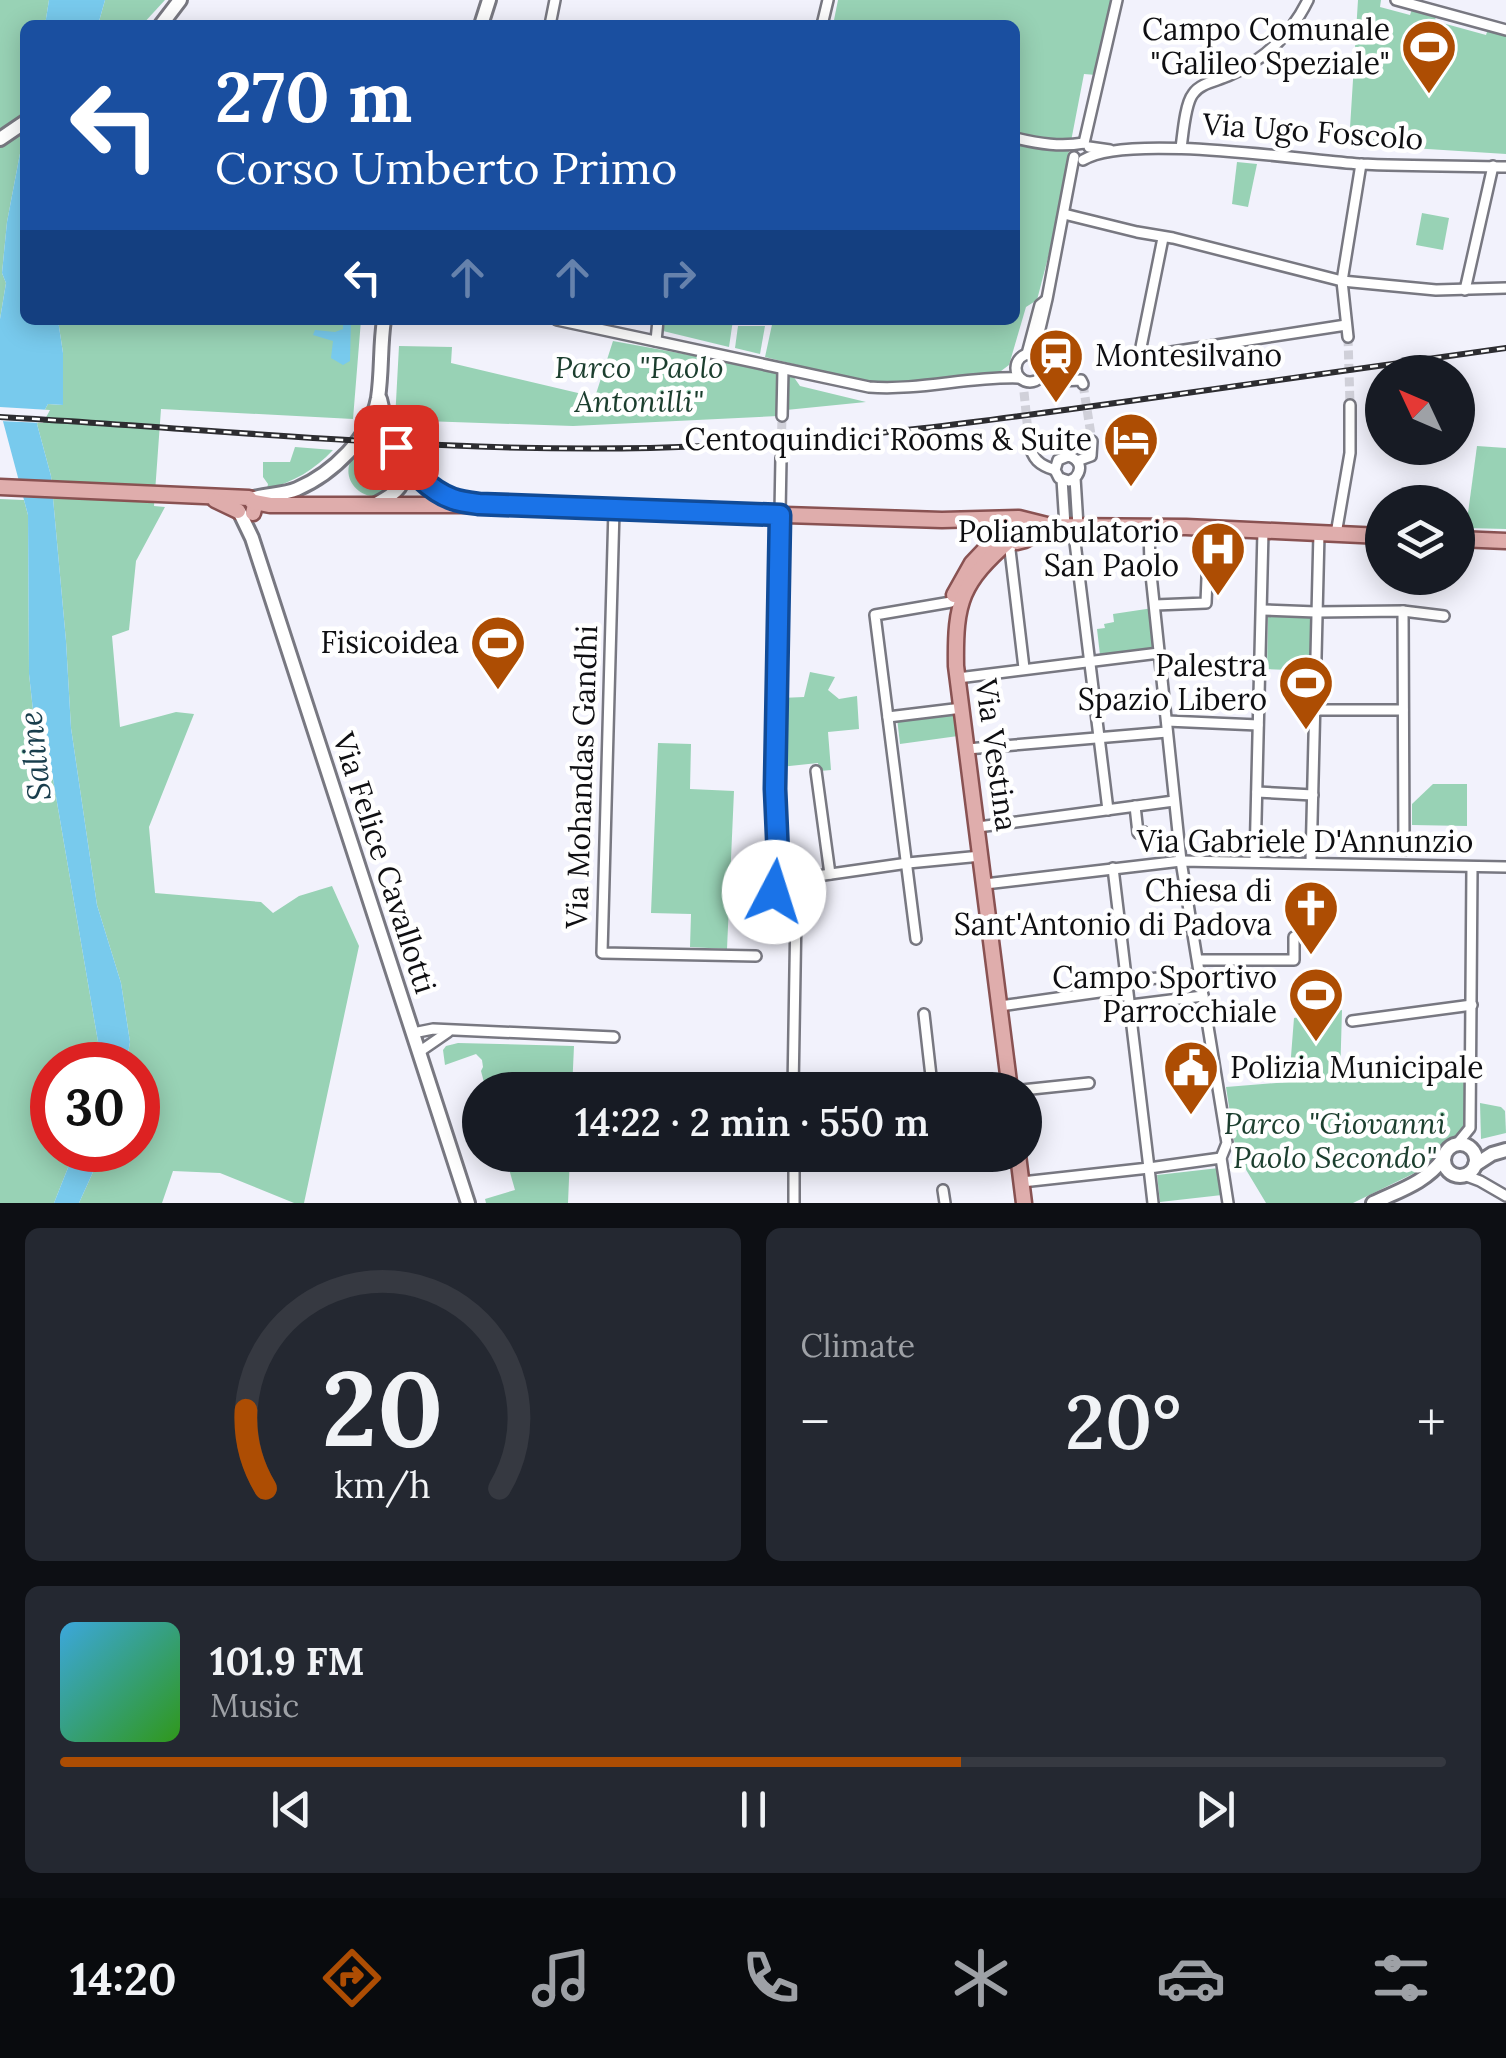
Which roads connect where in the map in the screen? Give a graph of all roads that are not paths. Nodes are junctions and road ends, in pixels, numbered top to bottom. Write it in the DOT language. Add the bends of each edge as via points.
graph roads {
  1 [pos="180,0"];
  2 [pos="1116,0"];
  3 [pos="1308,0"];
  4 [pos="1396,0"];
  5 [pos="164,20"];
  6 [pos="1506,30"];
  7 [pos="1020,139"];
  8 [pos="1180,148"];
  9 [pos="1081,152"];
  10 [pos="1361,164"];
  11 [pos="1493,166"];
  12 [pos="1506,166"];
  13 [pos="1064,214"];
  14 [pos="1163,238"];
  15 [pos="1342,281"];
  16 [pos="1506,288"];
  17 [pos="1466,290"];
  18 [pos="384,325"];
  19 [pos="581,325"];
  20 [pos="615,325"];
  21 [pos="658,325"];
  22 [pos="1346,325"];
  23 [pos="614,332"];
  24 [pos="1348,337"];
  25 [pos="656,341"];
  26 [pos="1030,354"];
  27 [pos="783,369"];
  28 [pos="1043,374"];
  29 [pos="1021,380"];
  30 [pos="1083,384"];
  31 [pos="378,392"];
  32 [pos="1350,405"];
  33 [pos="782,416"];
  34 [pos="1092,441"];
  35 [pos="1029,442"];
  36 [pos="402,457"];
  37 [pos="781,458"];
  38 [pos="1077,461"];
  39 [pos="1058,475"];
  40 [pos="1075,478"];
  41 [pos="0,487"];
  42 [pos="376,504"];
  43 [pos="479,504"];
  44 [pos="250,507"];
  45 [pos="614,509"];
  46 [pos="780,515"];
  47 [pos="972,519"];
  48 [pos="1067,526"];
  49 [pos="1149,527"];
  50 [pos="1209,528"];
  51 [pos="991,529"];
  52 [pos="1263,531"];
  53 [pos="1015,532"];
  54 [pos="1319,533"];
  55 [pos="1336,534"];
  56 [pos="1365,535"];
  57 [pos="1475,540"];
  58 [pos="1506,541"];
  59 [pos="984,551"];
  60 [pos="951,602"];
  61 [pos="1154,605"];
  62 [pos="1262,610"];
  63 [pos="1403,611"];
  64 [pos="1316,612"];
  65 [pos="1444,616"];
  66 [pos="1160,653"];
  67 [pos="1089,660"];
  68 [pos="1024,668"];
  69 [pos="957,672"];
  70 [pos="962,708"];
  71 [pos="1315,710"];
  72 [pos="1403,710"];
  73 [pos="888,716"];
  74 [pos="1258,725"];
  75 [pos="1167,726"];
  76 [pos="1098,737"];
  77 [pos="967,749"];
  78 [pos="816,771"];
  79 [pos="1257,792"];
  80 [pos="1314,795"];
  81 [pos="1174,802"];
  82 [pos="1135,806"];
  83 [pos="1107,807"];
  84 [pos="978,827"];
  85 [pos="1144,832"];
  86 [pos="1404,850"];
  87 [pos="982,856"];
  88 [pos="1181,861"];
  89 [pos="1255,861"];
  90 [pos="1310,862"];
  91 [pos="908,863"];
  92 [pos="1472,866"];
  93 [pos="1113,868"];
  94 [pos="1506,868"];
  95 [pos="782,874"];
  96 [pos="830,874"];
  97 [pos="796,879"];
  98 [pos="985,884"];
  99 [pos="794,896"];
  100 [pos="1294,938"];
  101 [pos="916,939"];
  102 [pos="756,956"];
  103 [pos="1198,960"];
  104 [pos="1200,974"];
  105 [pos="1128,984"];
  106 [pos="1203,996"];
  107 [pos="1130,1005"];
  108 [pos="1472,1005"];
  109 [pos="1000,1006"];
  110 [pos="924,1014"];
  111 [pos="1352,1022"];
  112 [pos="450,1031"];
  113 [pos="412,1033"];
  114 [pos="614,1037"];
  115 [pos="419,1052"];
  116 [pos="793,1072"];
  117 [pos="931,1072"];
  118 [pos="1011,1072"];
  119 [pos="1089,1084"];
  120 [pos="1042,1087"];
  121 [pos="1457,1144"];
  122 [pos="1472,1150"];
  123 [pos="1499,1152"];
  124 [pos="1221,1158"];
  125 [pos="1443,1159"];
  126 [pos="1149,1168"];
  127 [pos="794,1172"];
  128 [pos="1020,1172"];
  129 [pos="1464,1172"];
  130 [pos="1022,1182"];
  131 [pos="1414,1184"];
  132 [pos="943,1190"];
  133 [pos="1506,1196"];
  134 [pos="1376,1202"];
  135 [pos="468,1203"];
  136 [pos="794,1203"];
  137 [pos="945,1203"];
  138 [pos="1024,1203"];
  139 [pos="1153,1203"];
  140 [pos="1228,1203"];
  1 -- 5 [label="street"];
  2 -- 9 [label="street"];
  3 -- 8 [label="street" via="1272,50 1192,94"];
  4 -- 6 [label="street"];
  7 -- 9 [label="street, Via Ugo Foscolo"];
  8 -- 9 [label="street, Via Ugo Foscolo"];
  8 -- 10 [label="street, Via Ugo Foscolo"];
  9 -- 13 [label="street"];
  10 -- 11 [label="street, Via Ugo Foscolo"];
  10 -- 15 [label="street"];
  11 -- 12 [label="street, Via Ugo Foscolo"];
  11 -- 17 [label="street"];
  13 -- 14 [label="street"];
  13 -- 26 [label="street"];
  14 -- 15 [label="street"];
  14 -- 22 [label="street" via="1140,356"];
  15 -- 17 [label="street"];
  15 -- 22 [label="street"];
  16 -- 17 [label="street"];
  18 -- 31 [label="street"];
  19 -- 23 [label="street"];
  20 -- 23 [label="street"];
  21 -- 25 [label="street"];
  22 -- 24 [label="street"];
  23 -- 25 [label="street"];
  25 -- 27 [label="street"];
  26 -- 28 [label="street" via="1042,361"];
  26 -- 29 [label="street" via="1020,358"];
  27 -- 29 [label="street" via="897,389"];
  27 -- 33 [label="street"];
  28 -- 29 [label="street"];
  28 -- 30 [label="street"];
  31 -- 36 [label="street"];
  31 -- 44 [label="street" via="366,429 330,468"];
  32 -- 55 [label="street" via="1350,454"];
  34 -- 38 [label="street" via="1092,456"];
  35 -- 39 [label="street" via="1034,458"];
  36 -- 42 [label="street" via="402,483"];
  36 -- 43 [label="street" via="437,491"];
  37 -- 46 [label="street"];
  38 -- 39 [label="street" via="1061,457"];
  38 -- 40 [label="street"];
  39 -- 40 [label="street"];
  39 -- 48 [label="street"];
  40 -- 48 [label="street"];
  41 -- 44 [label="main road" via="205,496"];
  42 -- 43 [label="main road"];
  42 -- 44 [label="main road"];
  43 -- 45 [label="main road"];
  44 -- 113 [label="street, Via Felice Cavallotti" via="252,538"];
  45 -- 46 [label="main road"];
  45 -- 102 [label="street, Via Mohandas Gandhi" via="602,953"];
  46 -- 47 [label="main road"];
  46 -- 95 [label="street" via="775,789"];
  47 -- 51 [label="main road"];
  47 -- 53 [label="main road"];
  48 -- 49 [label="main road"];
  48 -- 53 [label="main road"];
  48 -- 67 [label="street"];
  49 -- 50 [label="main road"];
  49 -- 61 [label="street"];
  50 -- 52 [label="main road"];
  50 -- 61 [label="street" via="1206,603"];
  51 -- 53 [label="main road"];
  51 -- 59 [label="main road"];
  52 -- 54 [label="main road"];
  52 -- 62 [label="street"];
  53 -- 59 [label="main road"];
  53 -- 68 [label="street" via="1010,550"];
  53 -- 69 [label="main road, Via Vestina" via="962,598"];
  54 -- 55 [label="main road"];
  54 -- 64 [label="street"];
  55 -- 56 [label="main road"];
  57 -- 58 [label="main road"];
  59 -- 60 [label="main road"];
  60 -- 69 [label="main road, Via Vestina" via="947,632"];
  60 -- 73 [label="street" via="874,615"];
  61 -- 66 [label="street"];
  62 -- 64 [label="street"];
  62 -- 74 [label="street"];
  63 -- 64 [label="street"];
  63 -- 65 [label="street"];
  63 -- 72 [label="street"];
  64 -- 71 [label="street"];
  66 -- 67 [label="street"];
  66 -- 75 [label="street"];
  67 -- 68 [label="street"];
  67 -- 76 [label="street"];
  68 -- 69 [label="street"];
  69 -- 70 [label="main road, Via Vestina"];
  70 -- 73 [label="street"];
  70 -- 77 [label="main road, Via Vestina"];
  71 -- 72 [label="street"];
  71 -- 80 [label="street"];
  72 -- 86 [label="street"];
  73 -- 91 [label="street"];
  74 -- 75 [label="street"];
  74 -- 79 [label="street"];
  75 -- 76 [label="street"];
  75 -- 81 [label="street"];
  76 -- 77 [label="street"];
  76 -- 83 [label="street"];
  77 -- 84 [label="main road, Via Vestina"];
  78 -- 96 [label="street"];
  79 -- 80 [label="street"];
  79 -- 89 [label="street"];
  80 -- 90 [label="street"];
  81 -- 82 [label="street"];
  81 -- 88 [label="street"];
  82 -- 83 [label="street"];
  82 -- 85 [label="street" via="1138,833"];
  83 -- 84 [label="street"];
  84 -- 87 [label="main road, Via Vestina"];
  87 -- 91 [label="street"];
  87 -- 98 [label="main road, Via Vestina"];
  88 -- 89 [label="street, Via Gabriele D'Annunzio"];
  88 -- 93 [label="street, Via Gabriele D'Annunzio"];
  88 -- 103 [label="street"];
  89 -- 90 [label="street, Via Gabriele D'Annunzio"];
  90 -- 92 [label="street, Via Gabriele D'Annunzio"];
  91 -- 96 [label="street"];
  91 -- 101 [label="street"];
  92 -- 94 [label="street, Via Gabriele D'Annunzio"];
  92 -- 108 [label="street"];
  93 -- 98 [label="street, Via Gabriele D'Annunzio"];
  93 -- 105 [label="street"];
  95 -- 97 [label="street"];
  95 -- 99 [label="street" via="774,892 785,900"];
  96 -- 97 [label="street"];
  97 -- 99 [label="street"];
  98 -- 109 [label="main road, Via Vestina"];
  99 -- 116 [label="street"];
  100 -- 103 [label="street" via="1294,960"];
  103 -- 104 [label="street"];
  104 -- 105 [label="street"];
  104 -- 106 [label="street"];
  105 -- 107 [label="street"];
  105 -- 109 [label="street"];
  106 -- 107 [label="street"];
  106 -- 124 [label="street" via="1227,1143"];
  107 -- 126 [label="street"];
  108 -- 111 [label="street"];
  108 -- 121 [label="street" via="1470,1128"];
  109 -- 118 [label="main road, Via Vestina"];
  110 -- 117 [label="street"];
  112 -- 113 [label="street"];
  112 -- 114 [label="street"];
  112 -- 115 [label="street"];
  113 -- 115 [label="street, Via Felice Cavallotti"];
  115 -- 135 [label="street, Via Felice Cavallotti"];
  119 -- 120 [label="street"];
  121 -- 122 [label="street"];
  121 -- 125 [label="street"];
  122 -- 123 [label="street"];
  122 -- 129 [label="street"];
  123 -- 129 [label="street"];
  124 -- 126 [label="street"];
  124 -- 140 [label="street"];
  125 -- 129 [label="street" via="1446,1168"];
  125 -- 131 [label="street"];
  126 -- 130 [label="street"];
  126 -- 139 [label="street"];
  127 -- 136 [label="street"];
  128 -- 130 [label="main road"];
  129 -- 131 [label="street"];
  129 -- 133 [label="street"];
  130 -- 138 [label="main road"];
  131 -- 134 [label="street"];
  132 -- 137 [label="street"];
}
